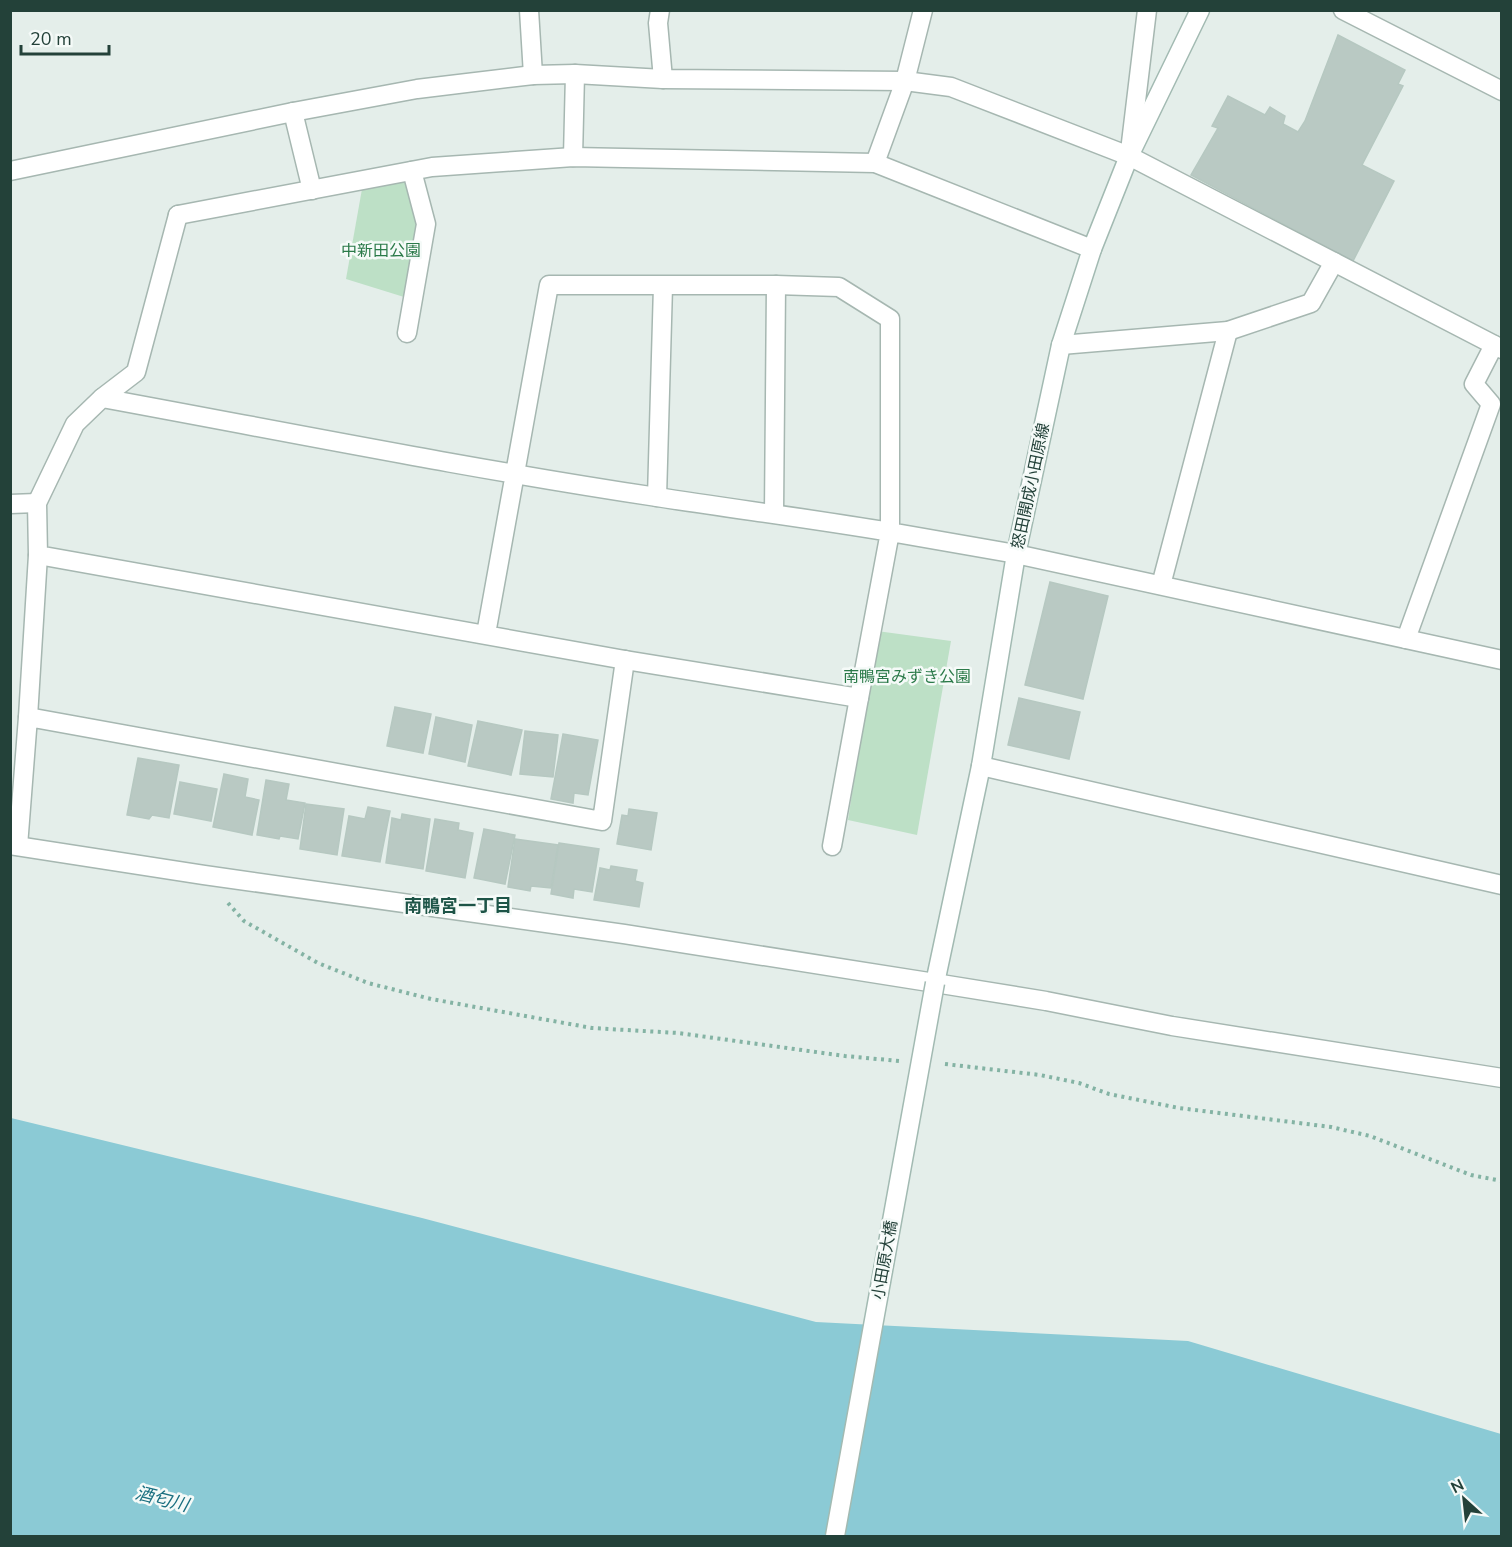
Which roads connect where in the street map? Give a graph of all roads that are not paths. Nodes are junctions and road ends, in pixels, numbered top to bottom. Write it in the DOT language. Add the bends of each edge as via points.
graph roads {
  1 [pos="530,10"];
  2 [pos="660,10"];
  3 [pos="923,10"];
  4 [pos="1147,10"];
  5 [pos="1200,10"];
  6 [pos="1344,10"];
  7 [pos="575,74"];
  8 [pos="533,75"];
  9 [pos="663,79"];
  10 [pos="905,81"];
  11 [pos="1502,92"];
  12 [pos="293,112"];
  13 [pos="1129,156"];
  14 [pos="573,157"];
  15 [pos="875,163"];
  16 [pos="10,171"];
  17 [pos="412,171"];
  18 [pos="312,190"];
  19 [pos="1092,249"];
  20 [pos="1334,262"];
  21 [pos="776,285"];
  22 [pos="663,286"];
  23 [pos="1228,331"];
  24 [pos="407,333"];
  25 [pos="1061,345"];
  26 [pos="1498,347"];
  27 [pos="102,398"];
  28 [pos="515,473"];
  29 [pos="657,497"];
  30 [pos="37,503"];
  31 [pos="10,504"];
  32 [pos="774,513"];
  33 [pos="890,532"];
  34 [pos="1016,554"];
  35 [pos="38,555"];
  36 [pos="1161,585"];
  37 [pos="486,634"];
  38 [pos="1406,639"];
  39 [pos="625,660"];
  40 [pos="1502,660"];
  41 [pos="859,698"];
  42 [pos="28,717"];
  43 [pos="981,766"];
  44 [pos="14,845"];
  45 [pos="832,846"];
  46 [pos="1502,885"];
  47 [pos="935,983"];
  48 [pos="1502,1078"];
  49 [pos="835,1536"];
  1 -- 8 [label="street"];
  2 -- 9 [label="street"];
  3 -- 10 [label="street"];
  4 -- 13 [label="street"];
  5 -- 13 [label="street, 怒田開成小田原線"];
  6 -- 11 [label="street"];
  7 -- 8 [label="street"];
  7 -- 9 [label="street"];
  7 -- 14 [label="street"];
  8 -- 12 [label="street" via="417,89"];
  9 -- 10 [label="street"];
  10 -- 13 [label="street" via="951,87"];
  10 -- 15 [label="street"];
  12 -- 16 [label="street"];
  12 -- 18 [label="street"];
  13 -- 19 [label="street, 怒田開成小田原線"];
  13 -- 20 [label="street"];
  14 -- 15 [label="street"];
  14 -- 17 [label="street"];
  15 -- 19 [label="street"];
  17 -- 18 [label="street"];
  17 -- 24 [label="street" via="426,224"];
  18 -- 27 [label="street" via="178,215 136,372"];
  19 -- 25 [label="street, 怒田開成小田原線"];
  20 -- 23 [label="street" via="1311,303"];
  20 -- 26 [label="street"];
  21 -- 22 [label="street"];
  21 -- 32 [label="street"];
  21 -- 33 [label="street" via="839,287 890,319"];
  22 -- 28 [label="street" via="549,285"];
  22 -- 29 [label="street"];
  23 -- 25 [label="street"];
  23 -- 36 [label="street"];
  25 -- 34 [label="street, 怒田開成小田原線"];
  26 -- 38 [label="street" via="1474,384 1491,404"];
  27 -- 28 [label="street"];
  27 -- 30 [label="street" via="75,424"];
  28 -- 29 [label="street"];
  28 -- 37 [label="street"];
  29 -- 32 [label="street"];
  30 -- 31 [label="street"];
  30 -- 35 [label="street"];
  32 -- 33 [label="street"];
  33 -- 34 [label="street"];
  33 -- 41 [label="street"];
  34 -- 36 [label="street"];
  34 -- 43 [label="street, 怒田開成小田原線"];
  35 -- 37 [label="street"];
  35 -- 42 [label="street"];
  36 -- 38 [label="street"];
  37 -- 39 [label="street"];
  38 -- 40 [label="street"];
  39 -- 41 [label="street"];
  39 -- 42 [label="street" via="602,821"];
  41 -- 45 [label="street"];
  42 -- 44 [label="street"];
  43 -- 46 [label="street"];
  43 -- 47 [label="street, 怒田開成小田原線"];
  44 -- 47 [label="street"];
  47 -- 48 [label="street" via="1172,1026"];
  47 -- 49 [label="street, 小田原大橋, bridge"];
}
